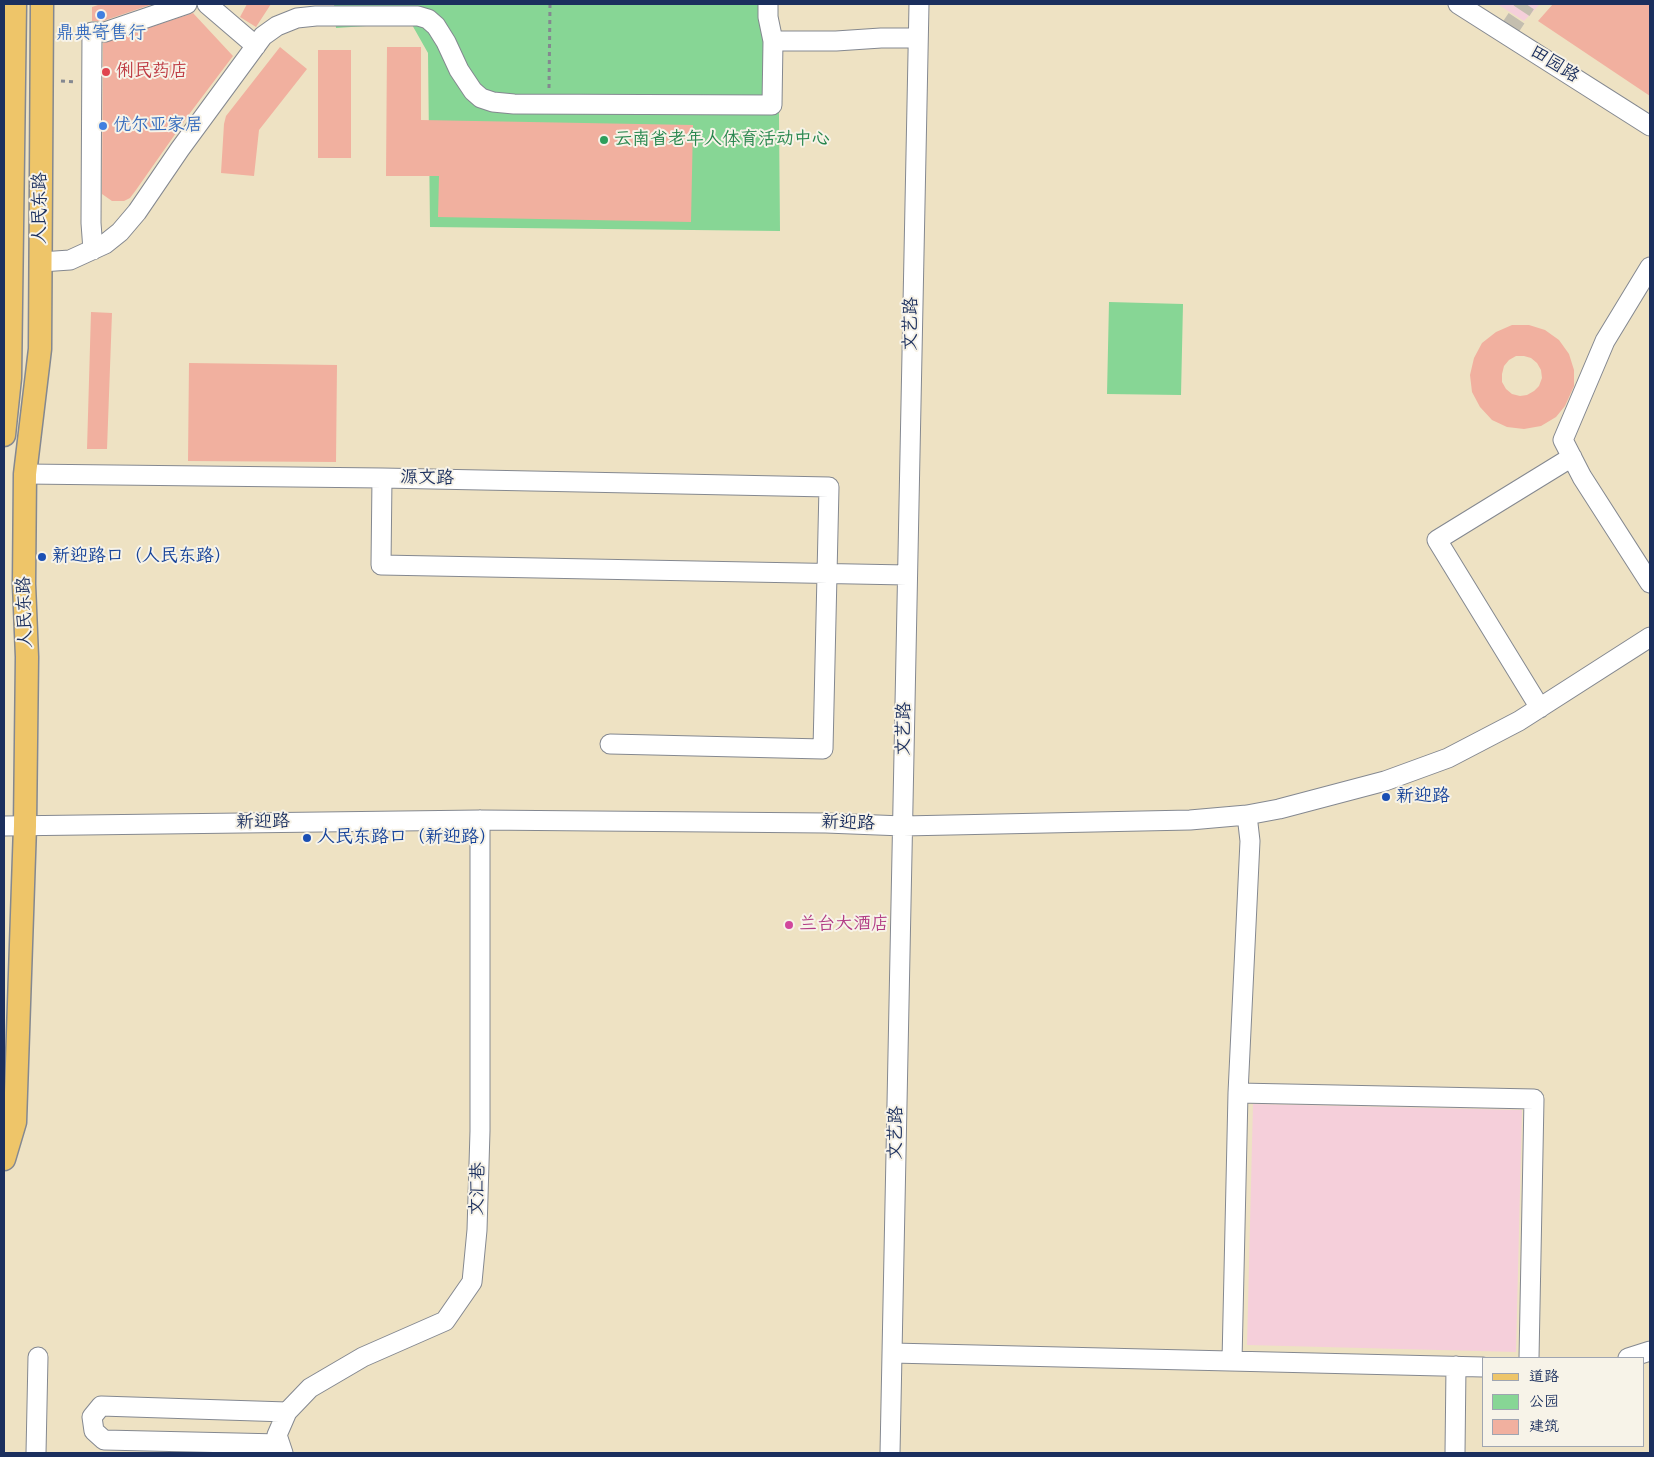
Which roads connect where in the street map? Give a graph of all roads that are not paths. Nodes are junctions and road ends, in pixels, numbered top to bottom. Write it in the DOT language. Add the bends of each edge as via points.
graph roads {
  1 [pos="15,4"];
  2 [pos="42,4"];
  3 [pos="187,4"];
  4 [pos="207,4"];
  5 [pos="768,4"];
  6 [pos="918,4"];
  7 [pos="1458,4"];
  8 [pos="918,38"];
  9 [pos="773,41"];
  10 [pos="256,46"];
  11 [pos="1650,126"];
  12 [pos="93,250"];
  13 [pos="40,262"];
  14 [pos="1650,268"];
  15 [pos="6,406"];
  16 [pos="4,435"];
  17 [pos="1572,457"];
  18 [pos="25,474"];
  19 [pos="382,478"];
  20 [pos="827,574"];
  21 [pos="907,575"];
  22 [pos="1650,583"];
  23 [pos="1650,636"];
  24 [pos="1540,708"];
  25 [pos="610,744"];
  26 [pos="1248,815"];
  27 [pos="480,820"];
  28 [pos="14,826"];
  29 [pos="903,826"];
  30 [pos="1238,1093"];
  31 [pos="4,1159"];
  32 [pos="1650,1351"];
  33 [pos="892,1352"];
  34 [pos="38,1357"];
  35 [pos="1529,1357"];
  36 [pos="1631,1357"];
  37 [pos="1232,1361"];
  38 [pos="1456,1366"];
  39 [pos="1482,1367"];
  40 [pos="287,1412"];
  41 [pos="281,1449"];
  42 [pos="36,1453"];
  43 [pos="890,1453"];
  44 [pos="1455,1453"];
  1 -- 15 [label="main road, 人民东路" via="10,378"];
  2 -- 13 [label="main road, 人民东路"];
  3 -- 12 [label="street" via="105,32 92,32"];
  4 -- 10 [label="street"];
  5 -- 9 [label="street"];
  6 -- 8 [label="street, 文艺路"];
  7 -- 11 [label="street, 田园路"];
  8 -- 9 [label="street"];
  8 -- 21 [label="street, 文艺路"];
  9 -- 10 [label="street" via="772,105 493,102 473,91 458,70 436,26 418,16 296,18 277,26"];
  10 -- 12 [label="street" via="137,212 120,232"];
  12 -- 13 [label="street" via="70,260"];
  13 -- 18 [label="main road, 人民东路" via="40,350"];
  14 -- 17 [label="street" via="1605,341 1563,440"];
  15 -- 16 [label="main road, 人民东路"];
  17 -- 22 [label="street"];
  17 -- 24 [label="street" via="1437,540"];
  18 -- 19 [label="street, 源文路"];
  18 -- 28 [label="main road, 人民东路" via="27,667"];
  19 -- 20 [label="street" via="381,565"];
  19 -- 20 [label="street, 源文路" via="829,487"];
  20 -- 21 [label="street"];
  20 -- 25 [label="street" via="823,749"];
  21 -- 29 [label="street, 文艺路"];
  23 -- 24 [label="street, 新迎路"];
  24 -- 26 [label="street, 新迎路" via="1448,758 1385,781"];
  26 -- 29 [label="street, 新迎路" via="1190,820"];
  26 -- 30 [label="street" via="1250,841"];
  27 -- 28 [label="street, 新迎路"];
  27 -- 29 [label="street, 新迎路"];
  27 -- 40 [label="street, 文汇巷" via="480,1131 472,1282 445,1321 363,1357 310,1388"];
  28 -- 31 [label="main road, 人民东路" via="15,1122"];
  29 -- 33 [label="street, 文艺路"];
  30 -- 35 [label="street" via="1534,1099"];
  30 -- 37 [label="street"];
  32 -- 36 [label="street"];
  33 -- 37 [label="street"];
  33 -- 43 [label="street, 文艺路"];
  34 -- 42 [label="street"];
  37 -- 38 [label="street"];
  38 -- 39 [label="street"];
  38 -- 44 [label="street"];
  40 -- 41 [label="street, 文汇巷" via="277,1435"];
  40 -- 41 [label="street" via="101,1406 92,1417 94,1431 104,1440"];
}
